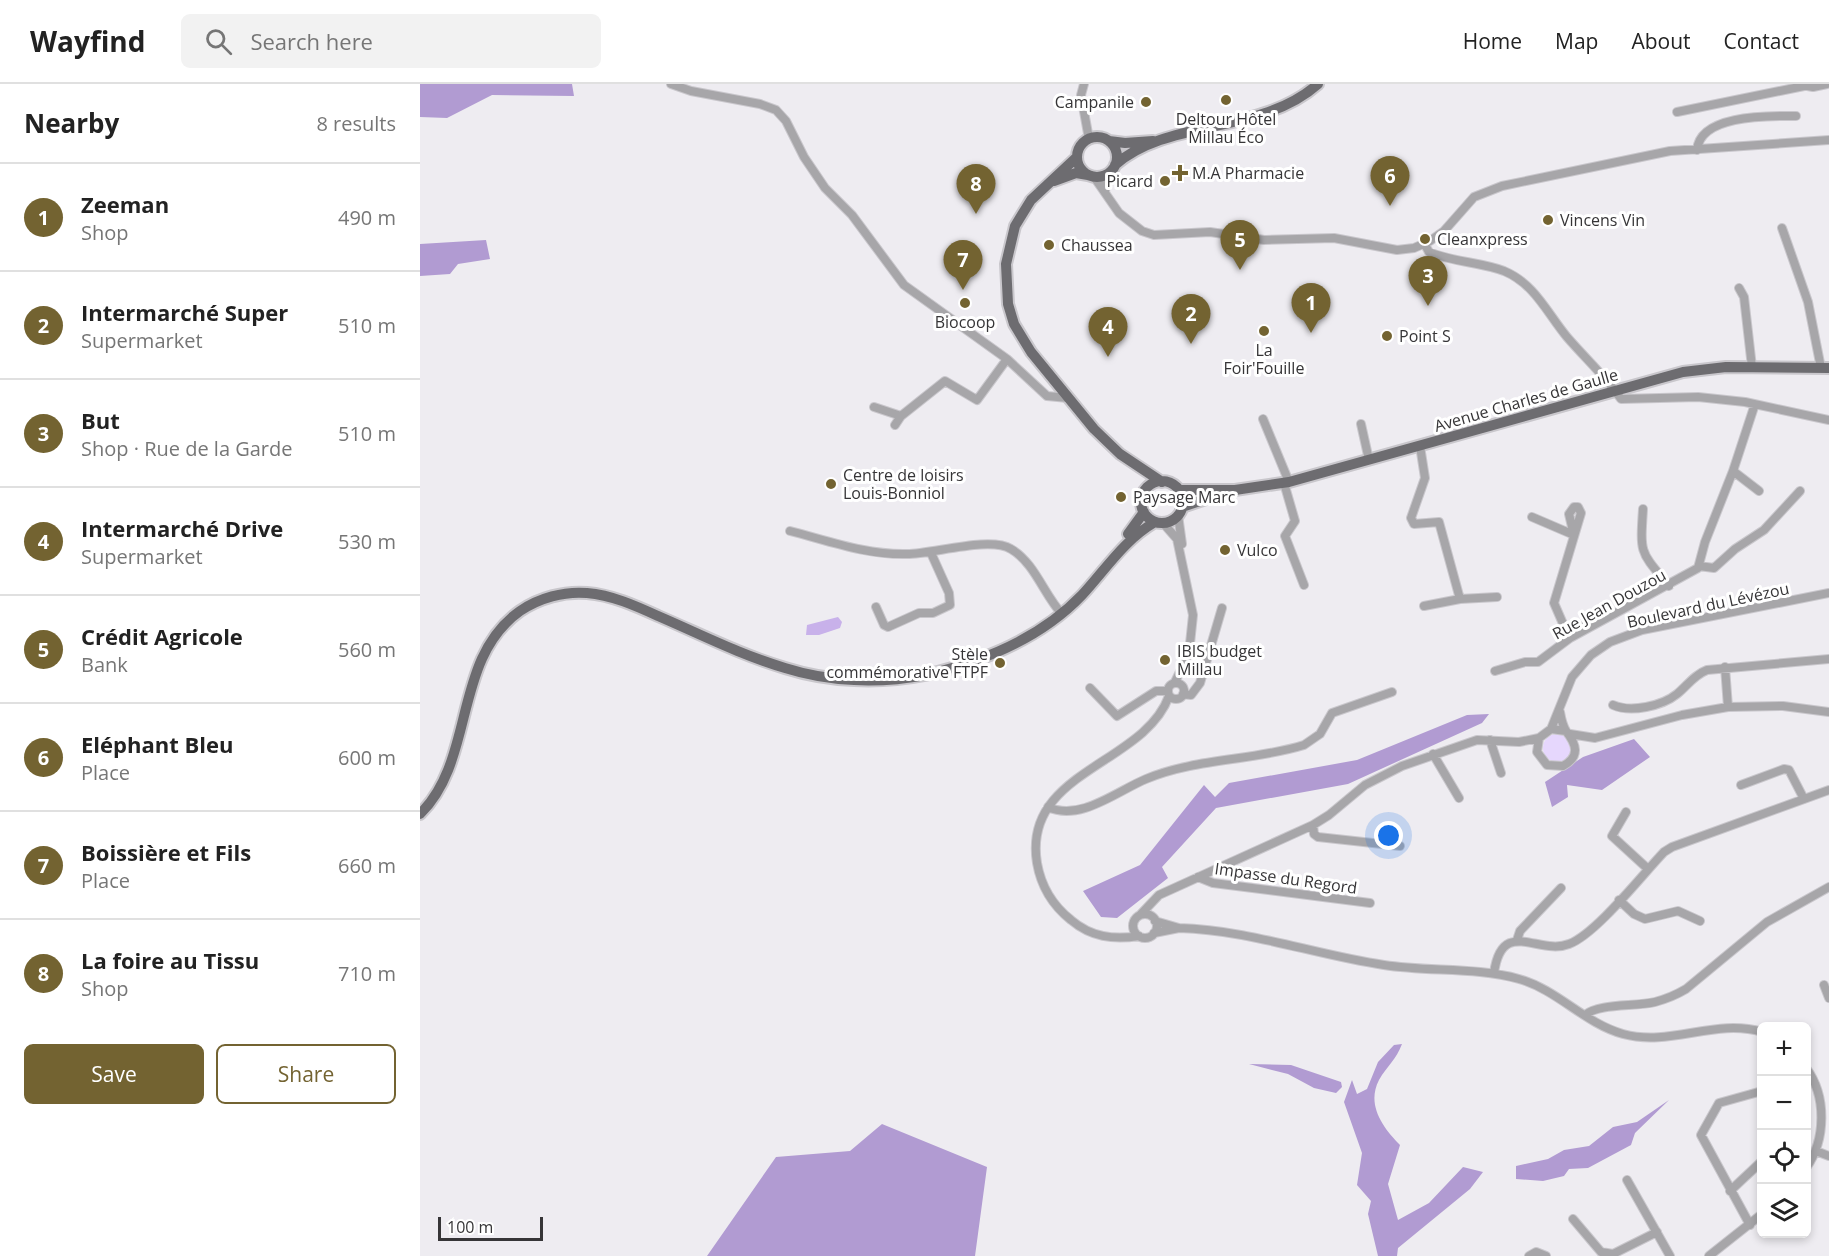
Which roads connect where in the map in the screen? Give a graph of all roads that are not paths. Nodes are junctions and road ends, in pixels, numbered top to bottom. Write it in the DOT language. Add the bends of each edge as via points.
graph roads {
  1 [pos="671,84"];
  2 [pos="1083,84"];
  3 [pos="1318,84"];
  4 [pos="1827,84"];
  5 [pos="1802,85"];
  6 [pos="1677,112"];
  7 [pos="1796,116"];
  8 [pos="1089,139"];
  9 [pos="1107,140"];
  10 [pos="1829,140"];
  11 [pos="1159,141"];
  12 [pos="1697,150"];
  13 [pos="1077,157"];
  14 [pos="1111,170"];
  15 [pos="1091,176"];
  16 [pos="1046,186"];
  17 [pos="1105,192"];
  18 [pos="1782,228"];
  19 [pos="1425,245"];
  20 [pos="1739,288"];
  21 [pos="1007,358"];
  22 [pos="1752,367"];
  23 [pos="1825,368"];
  24 [pos="1614,389"];
  25 [pos="1068,398"];
  26 [pos="1755,404"];
  27 [pos="874,407"];
  28 [pos="901,416"];
  29 [pos="1263,419"];
  30 [pos="1829,420"];
  31 [pos="1361,424"];
  32 [pos="895,425"];
  33 [pos="1420,446"];
  34 [pos="1370,460"];
  35 [pos="1132,462"];
  36 [pos="1733,471"];
  37 [pos="1162,482"];
  38 [pos="1286,483"];
  39 [pos="1147,488"];
  40 [pos="1179,490"];
  41 [pos="1235,490"];
  42 [pos="1759,491"];
  43 [pos="1800,491"];
  44 [pos="1643,509"];
  45 [pos="1180,511"];
  46 [pos="1144,512"];
  47 [pos="1532,517"];
  48 [pos="1159,522"];
  49 [pos="790,531"];
  50 [pos="931,552"];
  51 [pos="1700,566"];
  52 [pos="1184,567"];
  53 [pos="1304,585"];
  54 [pos="1669,586"];
  55 [pos="1829,593"];
  56 [pos="1497,597"];
  57 [pos="1460,599"];
  58 [pos="1424,606"];
  59 [pos="876,607"];
  60 [pos="1222,608"];
  61 [pos="1060,612"];
  62 [pos="1606,617"];
  63 [pos="1829,658"];
  64 [pos="1725,667"];
  65 [pos="1495,670"];
  66 [pos="1178,683"];
  67 [pos="1090,688"];
  68 [pos="1392,692"];
  69 [pos="1184,694"];
  70 [pos="1170,695"];
  71 [pos="1613,705"];
  72 [pos="1728,707"];
  73 [pos="1560,712"];
  74 [pos="1829,712"];
  75 [pos="1551,729"];
  76 [pos="1568,732"];
  77 [pos="1539,738"];
  78 [pos="1589,739"];
  79 [pos="1490,740"];
  80 [pos="1519,742"];
  81 [pos="1576,750"];
  82 [pos="1537,752"];
  83 [pos="1433,754"];
  84 [pos="1500,773"];
  85 [pos="1741,785"];
  86 [pos="1829,790"];
  87 [pos="1459,798"];
  88 [pos="1804,799"];
  89 [pos="1048,807"];
  90 [pos="1626,812"];
  91 [pos="420,814"];
  92 [pos="1313,825"];
  93 [pos="1400,846"];
  94 [pos="1648,870"];
  95 [pos="1198,877"];
  96 [pos="1829,887"];
  97 [pos="1561,888"];
  98 [pos="1619,900"];
  99 [pos="1153,901"];
  100 [pos="1370,903"];
  101 [pos="1141,914"];
  102 [pos="1154,919"];
  103 [pos="1700,921"];
  104 [pos="1133,924"];
  105 [pos="1179,928"];
  106 [pos="1154,933"];
  107 [pos="1139,936"];
  108 [pos="1111,938"];
  109 [pos="1517,940"];
  110 [pos="1494,973"];
  111 [pos="1824,985"];
  112 [pos="1829,998"];
  113 [pos="1584,1016"];
  114 [pos="1757,1031"];
  115 [pos="1809,1076"];
  116 [pos="1757,1092"];
  117 [pos="1816,1151"];
  118 [pos="1829,1156"];
  119 [pos="1811,1160"];
  120 [pos="1757,1165"];
  121 [pos="1627,1180"];
  122 [pos="1730,1191"];
  123 [pos="1757,1218"];
  124 [pos="1573,1219"];
  125 [pos="1750,1225"];
  126 [pos="1657,1232"];
  127 [pos="1529,1256"];
  128 [pos="1546,1256"];
  129 [pos="1670,1256"];
  130 [pos="1709,1256"];
  1 -- 21 [label="street" via="776,110 825,188 852,215 904,285"];
  2 -- 8 [label="street" via="1081,95"];
  3 -- 11 [label="main road" via="1277,110"];
  4 -- 5 [label="street"];
  5 -- 6 [label="street"];
  7 -- 12 [label="street" via="1749,116 1725,123 1705,131 1699,137"];
  8 -- 9 [label="main road"];
  8 -- 13 [label="main road" via="1080,147"];
  9 -- 11 [label="main road"];
  9 -- 14 [label="main road" via="1116,150"];
  10 -- 12 [label="street"];
  11 -- 14 [label="main road" via="1128,155"];
  12 -- 19 [label="street" via="1661,153 1486,191 1474,197 1444,231"];
  13 -- 15 [label="main road" via="1080,167"];
  13 -- 16 [label="main road"];
  14 -- 15 [label="main road"];
  14 -- 17 [label="street"];
  15 -- 16 [label="main road" via="1070,174"];
  15 -- 17 [label="street"];
  16 -- 25 [label="main road" via="1031,200 1015,226 1005,276 1014,324"];
  17 -- 19 [label="street" via="1119,213 1154,235 1210,232 1264,240 1334,238 1397,250"];
  18 -- 23 [label="street" via="1808,302"];
  19 -- 24 [label="street" via="1435,255 1483,265 1519,279 1534,291"];
  20 -- 22 [label="street" via="1744,297"];
  21 -- 25 [label="street" via="1047,396"];
  21 -- 28 [label="street" via="976,400 945,381"];
  22 -- 23 [label="main road, Avenue Charles de Gaulle"];
  22 -- 24 [label="main road, Avenue Charles de Gaulle" via="1683,372"];
  24 -- 26 [label="street" via="1621,399 1698,397"];
  24 -- 33 [label="main road, Avenue Charles de Gaulle"];
  25 -- 35 [label="main road" via="1108,443"];
  26 -- 30 [label="street"];
  26 -- 36 [label="street"];
  27 -- 28 [label="street"];
  28 -- 32 [label="street"];
  29 -- 38 [label="street"];
  31 -- 34 [label="street"];
  33 -- 34 [label="main road, Avenue Charles de Gaulle"];
  33 -- 57 [label="street" via="1425,478 1411,518 1414,524 1439,522"];
  34 -- 38 [label="main road, Avenue Charles de Gaulle"];
  35 -- 37 [label="main road"];
  35 -- 39 [label="main road" via="1143,474"];
  36 -- 42 [label="street"];
  36 -- 51 [label="street" via="1705,542"];
  37 -- 39 [label="main road"];
  37 -- 40 [label="main road"];
  38 -- 41 [label="main road, Avenue Charles de Gaulle"];
  38 -- 53 [label="street" via="1295,521 1285,536"];
  39 -- 46 [label="main road" via="1142,500"];
  40 -- 41 [label="main road"];
  40 -- 45 [label="main road"];
  41 -- 45 [label="main road"];
  43 -- 51 [label="street, Rue Jean Douzou" via="1764,530 1714,568"];
  44 -- 54 [label="street" via="1644,556"];
  45 -- 48 [label="main road"];
  45 -- 52 [label="street"];
  46 -- 48 [label="main road"];
  46 -- 61 [label="main road"];
  47 -- 62 [label="street" via="1574,535 1556,597 1556,610 1568,629"];
  48 -- 52 [label="street" via="1178,539"];
  48 -- 61 [label="main road" via="1130,539"];
  49 -- 50 [label="street" via="875,553"];
  50 -- 59 [label="street" via="950,604 888,627"];
  50 -- 61 [label="street" via="995,544 1010,548 1026,561"];
  51 -- 54 [label="street, Rue Jean Douzou"];
  52 -- 66 [label="street" via="1193,625"];
  54 -- 62 [label="street, Rue Jean Douzou"];
  55 -- 73 [label="street, Boulevard du Lévézou" via="1621,637 1584,663 1565,692"];
  56 -- 57 [label="street"];
  57 -- 58 [label="street"];
  60 -- 69 [label="street" via="1200,683 1191,695"];
  61 -- 91 [label="main road" via="1030,635 948,669 875,680 826,677 768,663 613,598 587,593 554,596 508,620 486,648 444,777"];
  62 -- 65 [label="street, Rue Jean Douzou" via="1538,662"];
  63 -- 64 [label="street"];
  64 -- 71 [label="street" via="1697,674 1668,700 1624,710"];
  64 -- 72 [label="street"];
  66 -- 69 [label="street"];
  66 -- 70 [label="street" via="1171,684"];
  67 -- 70 [label="street" via="1117,716 1156,691"];
  68 -- 89 [label="street" via="1332,713 1320,734 1304,745 1167,771 1071,812"];
  69 -- 70 [label="street"];
  70 -- 89 [label="street" via="1162,710 1134,740 1072,782"];
  72 -- 74 [label="street" via="1783,706"];
  72 -- 78 [label="street"];
  73 -- 75 [label="street, Boulevard du Lévézou"];
  73 -- 76 [label="street"];
  75 -- 76 [label="street"];
  75 -- 77 [label="street"];
  76 -- 78 [label="street"];
  76 -- 81 [label="street"];
  77 -- 80 [label="street"];
  77 -- 82 [label="street"];
  78 -- 81 [label="street"];
  79 -- 80 [label="street"];
  79 -- 83 [label="street" via="1477,740"];
  79 -- 84 [label="street"];
  80 -- 82 [label="street"];
  81 -- 82 [label="street" via="1568,764 1558,767 1547,765"];
  83 -- 87 [label="street"];
  83 -- 92 [label="street" via="1380,775"];
  85 -- 88 [label="street" via="1789,770"];
  86 -- 88 [label="street"];
  88 -- 94 [label="street" via="1672,847"];
  89 -- 108 [label="street" via="1037,840 1036,859 1045,890 1077,925"];
  90 -- 94 [label="street" via="1612,836"];
  92 -- 93 [label="street" via="1318,837"];
  92 -- 95 [label="street"];
  94 -- 98 [label="street"];
  95 -- 99 [label="street"];
  95 -- 100 [label="street, Impasse du Regord" via="1213,883"];
  96 -- 113 [label="street" via="1790,907 1672,997 1597,1008"];
  97 -- 109 [label="street" via="1520,931"];
  98 -- 103 [label="street" via="1639,918 1678,911"];
  98 -- 109 [label="street" via="1580,940 1566,946 1551,948"];
  99 -- 101 [label="street"];
  99 -- 102 [label="street"];
  101 -- 102 [label="street"];
  101 -- 104 [label="street"];
  102 -- 105 [label="street"];
  102 -- 106 [label="street"];
  104 -- 107 [label="street"];
  104 -- 108 [label="street" via="1125,933"];
  105 -- 106 [label="street"];
  105 -- 110 [label="street" via="1240,933 1384,965"];
  106 -- 107 [label="street"];
  107 -- 108 [label="street"];
  109 -- 110 [label="street" via="1499,954"];
  110 -- 113 [label="street" via="1539,986"];
  111 -- 112 [label="street"];
  113 -- 114 [label="street" via="1623,1034 1644,1038 1673,1038 1735,1026"];
  115 -- 117 [label="street" via="1822,1120"];
  116 -- 122 [label="street" via="1719,1103 1701,1135"];
  117 -- 118 [label="street"];
  117 -- 119 [label="street"];
  120 -- 122 [label="street"];
  121 -- 126 [label="street"];
  122 -- 125 [label="street"];
  123 -- 125 [label="street"];
  124 -- 126 [label="street" via="1601,1252 1613,1254"];
  125 -- 130 [label="street"];
  126 -- 129 [label="street"];
  127 -- 128 [label="street" via="1536,1252"];
}
